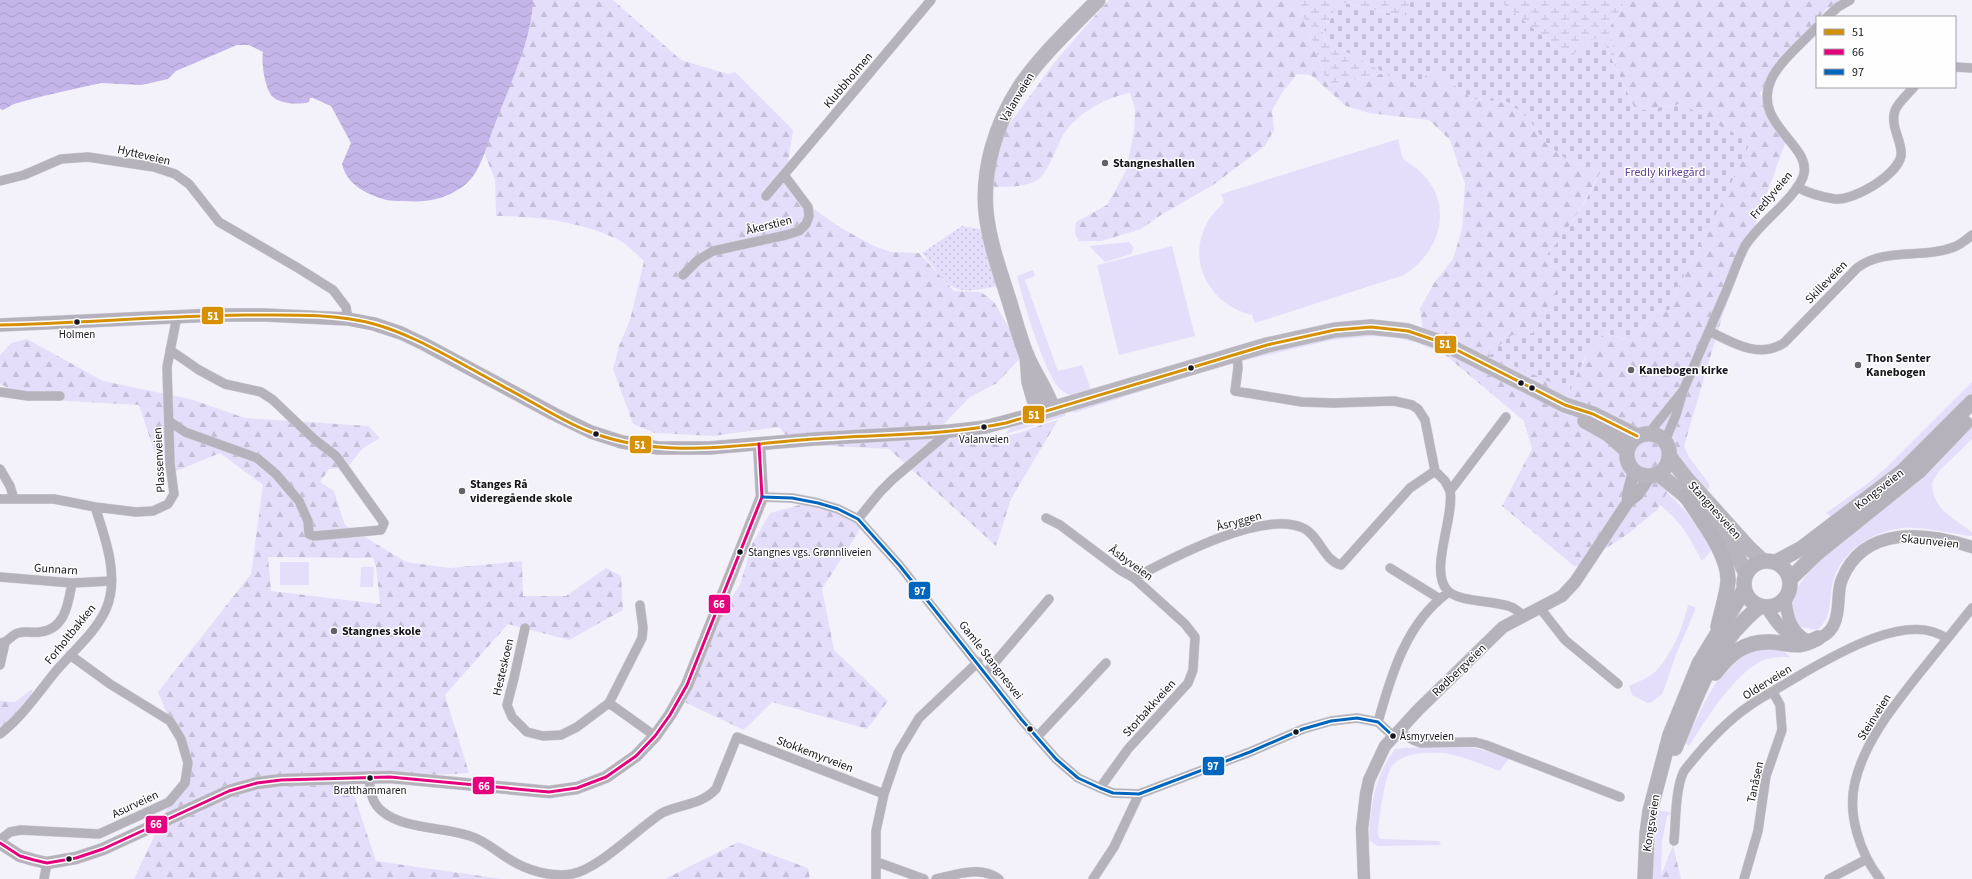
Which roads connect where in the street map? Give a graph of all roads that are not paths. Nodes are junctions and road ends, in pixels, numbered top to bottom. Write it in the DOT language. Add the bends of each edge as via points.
graph roads {
  1 [pos="931,0"];
  2 [pos="1098,0"];
  3 [pos="1850,0"];
  4 [pos="1828,16"];
  5 [pos="1816,28"];
  6 [pos="1956,67"];
  7 [pos="1972,68"];
  8 [pos="1913,88"];
  9 [pos="784,175"];
  10 [pos="0,181"];
  11 [pos="1797,187"];
  12 [pos="766,196"];
  13 [pos="1972,236"];
  14 [pos="683,275"];
  15 [pos="177,316"];
  16 [pos="348,319"];
  17 [pos="0,324"];
  18 [pos="1709,331"];
  19 [pos="170,350"];
  20 [pos="1237,354"];
  21 [pos="1026,355"];
  22 [pos="1683,391"];
  23 [pos="0,392"];
  24 [pos="60,396"];
  25 [pos="1972,402"];
  26 [pos="1565,405"];
  27 [pos="1053,409"];
  28 [pos="1038,413"];
  29 [pos="1972,415"];
  30 [pos="1506,417"];
  31 [pos="169,421"];
  32 [pos="950,431"];
  33 [pos="1643,435"];
  34 [pos="1664,441"];
  35 [pos="760,444"];
  36 [pos="1627,451"];
  37 [pos="1669,456"];
  38 [pos="0,469"];
  39 [pos="1634,470"];
  40 [pos="1435,471"];
  41 [pos="1654,475"];
  42 [pos="1450,491"];
  43 [pos="1686,496"];
  44 [pos="762,497"];
  45 [pos="0,499"];
  46 [pos="14,499"];
  47 [pos="1628,502"];
  48 [pos="95,507"];
  49 [pos="1046,518"];
  50 [pos="858,520"];
  51 [pos="1972,547"];
  52 [pos="1770,562"];
  53 [pos="1390,568"];
  54 [pos="1746,574"];
  55 [pos="0,577"];
  56 [pos="1134,578"];
  57 [pos="1790,579"];
  58 [pos="111,581"];
  59 [pos="72,583"];
  60 [pos="1744,590"];
  61 [pos="1449,592"];
  62 [pos="1785,598"];
  63 [pos="1049,599"];
  64 [pos="1440,599"];
  65 [pos="640,605"];
  66 [pos="1763,606"];
  67 [pos="1540,608"];
  68 [pos="1972,608"];
  69 [pos="1524,616"];
  70 [pos="525,628"];
  71 [pos="1716,635"];
  72 [pos="1195,636"];
  73 [pos="1812,639"];
  74 [pos="1947,639"];
  75 [pos="2,643"];
  76 [pos="70,655"];
  77 [pos="978,662"];
  78 [pos="0,664"];
  79 [pos="1106,664"];
  80 [pos="986,673"];
  81 [pos="1618,684"];
  82 [pos="1773,692"];
  83 [pos="1696,698"];
  84 [pos="609,703"];
  85 [pos="1378,722"];
  86 [pos="1395,733"];
  87 [pos="0,734"];
  88 [pos="655,736"];
  89 [pos="1037,737"];
  90 [pos="1663,767"];
  91 [pos="370,776"];
  92 [pos="1100,788"];
  93 [pos="884,794"];
  94 [pos="1139,794"];
  95 [pos="1620,797"];
  96 [pos="0,840"];
  97 [pos="1674,841"];
  98 [pos="0,843"];
  99 [pos="1867,859"];
  100 [pos="877,862"];
  101 [pos="47,863"];
  102 [pos="44,879"];
  103 [pos="876,879"];
  104 [pos="924,879"];
  105 [pos="936,879"];
  106 [pos="999,879"];
  107 [pos="1093,879"];
  108 [pos="1364,879"];
  109 [pos="1645,879"];
  110 [pos="1744,879"];
  111 [pos="1829,879"];
  112 [pos="1880,879"];
  1 -- 9 [label="street, Klubbholmen"];
  2 -- 21 [label="main road, Valanveien" via="1020,87 1000,125 988,169 986,212 991,243"];
  3 -- 4 [label="street"];
  5 -- 11 [label="street, Fredlyveien" via="1777,70 1768,90 1768,110 1805,165"];
  6 -- 7 [label="street"];
  8 -- 11 [label="street" via="1893,114 1892,121 1901,154 1899,163 1892,172 1865,190 1836,199 1806,192"];
  9 -- 12 [label="street"];
  9 -- 14 [label="street, Åkerstien" via="808,207 809,216 799,231 713,251 698,260"];
  10 -- 16 [label="street, Hytteveien" via="24,175 60,159 88,157 154,167 175,174 189,184 219,222 333,290 346,307"];
  11 -- 18 [label="street, Fredlyveien" via="1745,246"];
  13 -- 18 [label="street, Skilleveien" via="1947,249 1866,262 1776,348 1767,351 1755,350"];
  15 -- 16 [label="main road" via="265,315"];
  15 -- 17 [label="main road"];
  15 -- 19 [label="street, Plassenveien"];
  16 -- 35 [label="main road" via="401,333 572,424 622,442 658,448"];
  18 -- 22 [label="street, Fredlyveien"];
  19 -- 31 [label="street, Plassenveien" via="166,388"];
  19 -- 31 [label="street" via="225,384 261,392 273,400 336,456 384,523 381,530 314,536 309,534 308,521 298,501 276,474 257,458 185,432"];
  20 -- 26 [label="main road" via="1335,330 1391,328 1444,343"];
  20 -- 27 [label="main road"];
  20 -- 40 [label="street" via="1235,391 1302,402 1394,401 1412,406 1425,420"];
  21 -- 27 [label="main road, Valanveien"];
  21 -- 28 [label="main road, Valanveien" via="1029,382"];
  22 -- 33 [label="street, Fredlyveien"];
  22 -- 34 [label="street, Fredlyveien"];
  23 -- 24 [label="street" via="28,396"];
  25 -- 52 [label="highway, Kongsveien" via="1903,471 1802,548"];
  26 -- 33 [label="main road"];
  26 -- 36 [label="main road" via="1579,417 1608,434"];
  27 -- 28 [label="main road"];
  28 -- 32 [label="main road" via="985,427"];
  29 -- 57 [label="highway, Kongsveien" via="1919,471 1816,554"];
  30 -- 42 [label="street"];
  31 -- 48 [label="street, Plassenveien" via="174,494 172,500 161,509 153,511 136,512"];
  32 -- 35 [label="main road"];
  32 -- 50 [label="street" via="893,479"];
  33 -- 34 [label="main road" via="1658,436"];
  33 -- 36 [label="main road" via="1630,442"];
  34 -- 37 [label="main road, Stangnesveien"];
  35 -- 44 [label="street"];
  36 -- 39 [label="main road" via="1627,459"];
  37 -- 41 [label="main road" via="1666,466"];
  37 -- 52 [label="main road, Stangnesveien" via="1749,548"];
  38 -- 46 [label="street"];
  39 -- 41 [label="main road, Stangnesveien" via="1641,475"];
  39 -- 47 [label="street, Rødbergveien"];
  40 -- 42 [label="street"];
  40 -- 56 [label="street, Åsryggen" via="1410,488 1341,565 1337,564 1316,537 1304,528 1271,525 1219,538"];
  41 -- 43 [label="main road, Stangnesveien"];
  41 -- 47 [label="street, Rødbergveien"];
  42 -- 61 [label="street" via="1452,503 1441,554 1442,582"];
  43 -- 54 [label="main road, Stangnesveien" via="1732,547"];
  43 -- 71 [label="highway" via="1715,542 1728,575"];
  44 -- 50 [label="street, Gamle Stangnesvei" via="792,498 818,503 838,509"];
  44 -- 88 [label="street" via="690,678"];
  45 -- 46 [label="street, Plassenveien"];
  46 -- 48 [label="street, Plassenveien" via="54,499"];
  47 -- 67 [label="street, Rødbergveien" via="1575,582 1562,596"];
  48 -- 58 [label="street, Forholtbakken"];
  49 -- 56 [label="street, Åsbyveien" via="1060,525"];
  50 -- 77 [label="street, Gamle Stangnesvei" via="873,533"];
  51 -- 73 [label="street, Skaunveien" via="1949,541 1904,536 1886,538 1868,547 1853,560 1844,573 1839,588 1835,624 1828,632"];
  52 -- 54 [label="highway" via="1751,566"];
  52 -- 57 [label="highway" via="1784,567"];
  53 -- 64 [label="street"];
  54 -- 60 [label="highway"];
  55 -- 59 [label="street, Gunnarn"];
  56 -- 72 [label="street, Åsbyveien"];
  57 -- 62 [label="highway" via="1789,591"];
  58 -- 59 [label="street, Gunnarn"];
  58 -- 76 [label="street, Forholtbakken" via="106,610"];
  59 -- 75 [label="street" via="64,617 57,627 40,632 17,633"];
  60 -- 66 [label="highway" via="1750,600"];
  60 -- 71 [label="highway, Kongsveien"];
  61 -- 64 [label="street"];
  61 -- 69 [label="street" via="1464,598 1511,607"];
  62 -- 66 [label="highway" via="1777,605"];
  62 -- 73 [label="street" via="1791,625"];
  63 -- 80 [label="street"];
  64 -- 85 [label="street" via="1414,627"];
  65 -- 84 [label="street, Hesteskoen" via="642,638"];
  66 -- 73 [label="street" via="1791,636"];
  66 -- 83 [label="highway, Kongsveien" via="1737,626 1727,638"];
  67 -- 69 [label="street, Rødbergveien"];
  67 -- 81 [label="street" via="1565,640"];
  68 -- 74 [label="street, Steinveien"];
  69 -- 86 [label="street, Rødbergveien" via="1503,627"];
  70 -- 84 [label="street, Hesteskoen" via="506,705 512,718 527,732 543,736 561,735 577,727"];
  71 -- 90 [label="highway, Kongsveien" via="1699,664 1686,694 1670,735"];
  72 -- 92 [label="street, Storbakkveien" via="1193,670 1188,683 1128,749"];
  73 -- 83 [label="highway" via="1801,646 1765,642 1741,648 1725,659"];
  74 -- 82 [label="street, Olderveien" via="1937,632 1920,629 1869,640 1829,659"];
  74 -- 99 [label="street, Steinveien" via="1884,719 1858,772 1854,791 1854,816"];
  75 -- 78 [label="street"];
  76 -- 87 [label="street, Forholtbakken" via="25,712"];
  76 -- 96 [label="street, Asurveien" via="110,684 170,721 181,739 188,763 185,783 169,802 99,834 21,830 10,832"];
  77 -- 80 [label="street, Gamle Stangnesvei"];
  77 -- 93 [label="street" via="919,718 898,753"];
  79 -- 89 [label="street"];
  80 -- 89 [label="street, Gamle Stangnesvei"];
  82 -- 97 [label="street, Olderveien" via="1730,721 1684,771 1678,790"];
  82 -- 110 [label="street, Tanåsen" via="1780,705 1782,730 1766,776 1758,831"];
  83 -- 90 [label="highway, Kongsveien" via="1674,752"];
  84 -- 88 [label="street"];
  85 -- 86 [label="street"];
  85 -- 94 [label="street, Gamle Stangnesvei" via="1357,718 1331,721 1303,729"];
  86 -- 95 [label="street" via="1421,743 1475,742 1486,745"];
  86 -- 108 [label="street, Rødbergveien" via="1375,765 1366,794 1362,829"];
  88 -- 91 [label="street" via="616,772 591,784 562,791 532,792"];
  89 -- 92 [label="street, Gamle Stangnesvei" via="1056,759 1078,778"];
  90 -- 109 [label="highway, Kongsveien" via="1650,812"];
  91 -- 93 [label="street, Stokkemyrveien" via="370,793 374,802 387,815 470,836 519,864 551,874 572,874 591,867 662,813 710,796 716,789 737,737"];
  91 -- 101 [label="street" via="281,780 242,787 213,797 103,849 76,858"];
  92 -- 94 [label="street, Gamle Stangnesvei"];
  93 -- 100 [label="street" via="876,831"];
  94 -- 107 [label="street" via="1114,847"];
  98 -- 101 [label="street" via="20,856"];
  99 -- 111 [label="street"];
  99 -- 112 [label="street, Steinveien"];
  100 -- 103 [label="street"];
  100 -- 104 [label="street"];
  101 -- 102 [label="street"];
  105 -- 106 [label="street" via="972,872 991,874"];
}
